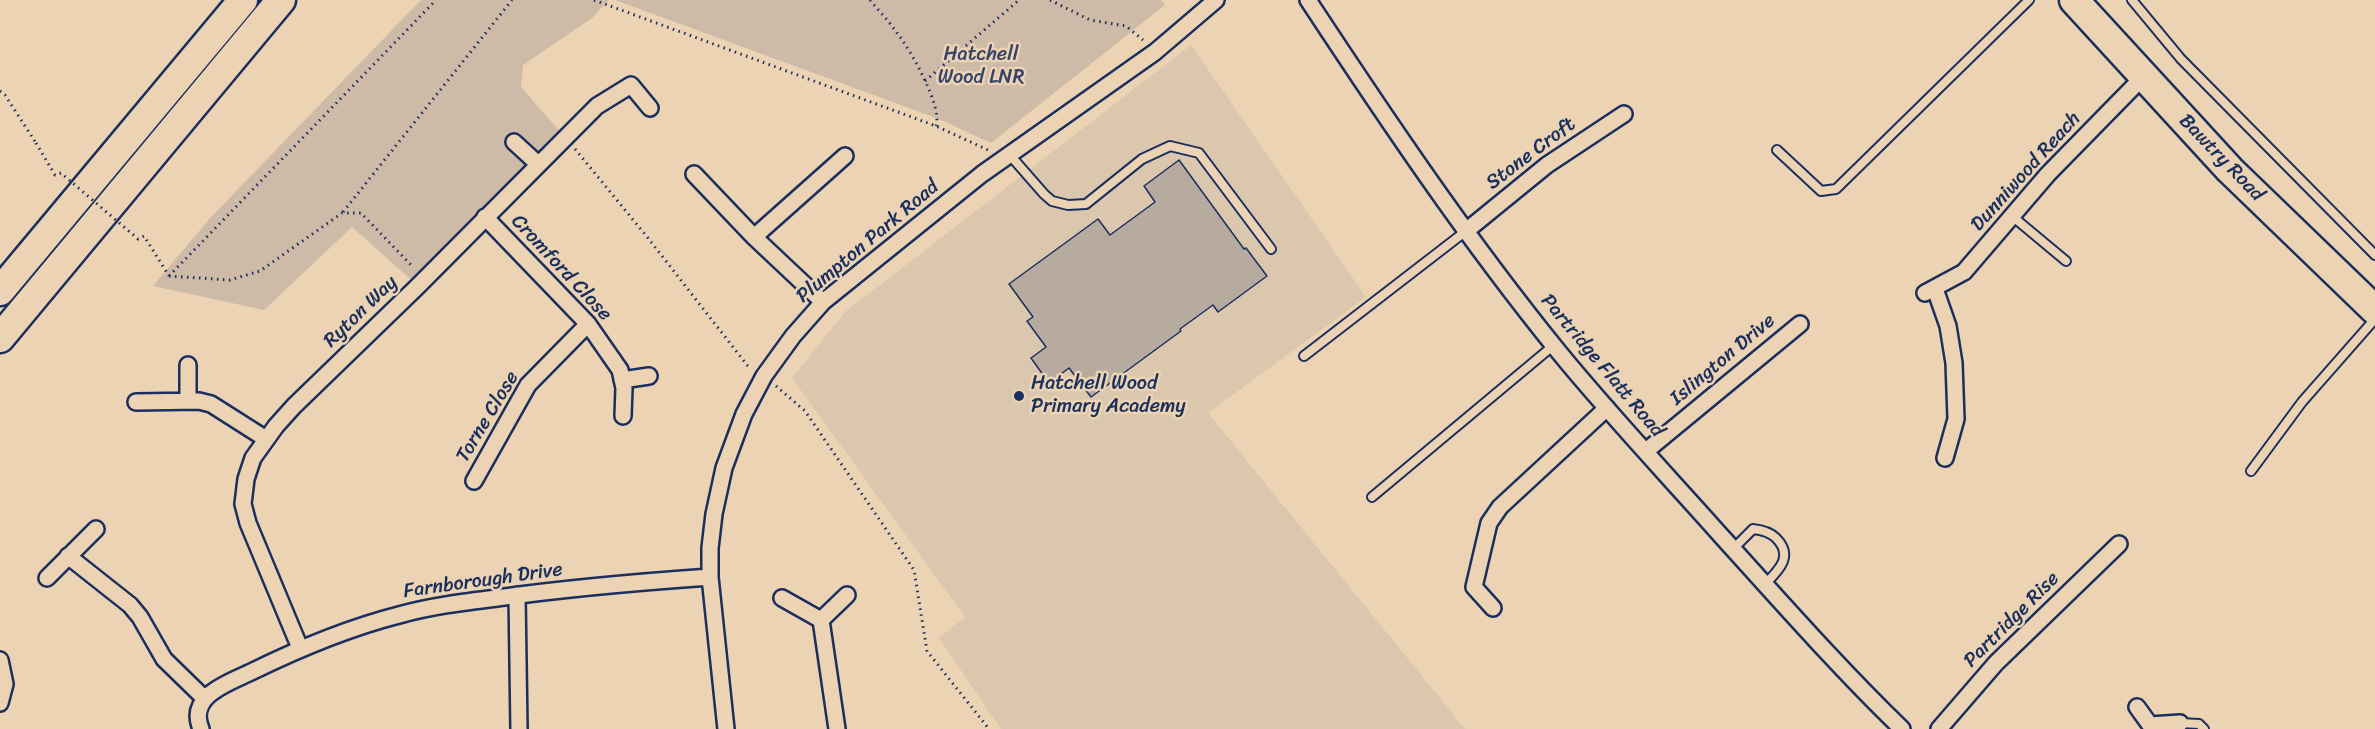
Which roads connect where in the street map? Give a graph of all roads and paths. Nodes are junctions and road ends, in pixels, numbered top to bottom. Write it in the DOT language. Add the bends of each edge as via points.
graph roads {
  1 [pos="243,0"];
  2 [pos="281,0"];
  3 [pos="436,0"];
  4 [pos="512,0"];
  5 [pos="594,0"];
  6 [pos="870,0"];
  7 [pos="1019,0"];
  8 [pos="1050,0"];
  9 [pos="1216,0"];
  10 [pos="1308,0"];
  11 [pos="2029,0"];
  12 [pos="2074,0"];
  13 [pos="2132,0"];
  14 [pos="1155,52"];
  15 [pos="2143,77"];
  16 [pos="925,81"];
  17 [pos="0,91"];
  18 [pos="650,108"];
  19 [pos="1624,114"];
  20 [pos="936,126"];
  21 [pos="565,137"];
  22 [pos="513,142"];
  23 [pos="1777,150"];
  24 [pos="845,156"];
  25 [pos="1005,156"];
  26 [pos="538,164"];
  27 [pos="694,174"];
  28 [pos="342,213"];
  29 [pos="2012,216"];
  30 [pos="485,217"];
  31 [pos="1466,231"];
  32 [pos="754,237"];
  33 [pos="1271,249"];
  34 [pos="2375,255"];
  35 [pos="2066,261"];
  36 [pos="169,276"];
  37 [pos="424,279"];
  38 [pos="0,291"];
  39 [pos="823,302"];
  40 [pos="2375,310"];
  41 [pos="2375,319"];
  42 [pos="588,324"];
  43 [pos="1800,324"];
  44 [pos="0,338"];
  45 [pos="1554,345"];
  46 [pos="1304,356"];
  47 [pos="188,365"];
  48 [pos="649,376"];
  49 [pos="764,376"];
  50 [pos="622,380"];
  51 [pos="188,401"];
  52 [pos="136,402"];
  53 [pos="1607,408"];
  54 [pos="623,416"];
  55 [pos="266,439"];
  56 [pos="1646,451"];
  57 [pos="1945,458"];
  58 [pos="2251,471"];
  59 [pos="474,481"];
  60 [pos="1372,497"];
  61 [pos="96,529"];
  62 [pos="2119,544"];
  63 [pos="1733,549"];
  64 [pos="68,556"];
  65 [pos="710,577"];
  66 [pos="47,578"];
  67 [pos="1765,584"];
  68 [pos="517,595"];
  69 [pos="847,595"];
  70 [pos="782,598"];
  71 [pos="1492,608"];
  72 [pos="821,620"];
  73 [pos="300,648"];
  74 [pos="0,660"];
  75 [pos="204,698"];
  76 [pos="0,703"];
  77 [pos="2138,707"];
  78 [pos="2180,723"];
  79 [pos="2149,727"];
  80 [pos="201,729"];
  81 [pos="519,729"];
  82 [pos="726,729"];
  83 [pos="837,729"];
  84 [pos="989,729"];
  85 [pos="1902,729"];
  86 [pos="1939,729"];
  87 [pos="2204,729"];
  1 -- 38 [label="highway"];
  2 -- 44 [label="highway"];
  3 -- 36 [label="path"];
  4 -- 28 [label="path"];
  5 -- 20 [label="path"];
  6 -- 16 [label="path" via="898,34"];
  7 -- 16 [label="path"];
  8 -- 14 [label="path" via="1090,20 1126,26"];
  9 -- 14 [label="street, Plumpton Park Road"];
  10 -- 31 [label="street, Partridge Flatt Road" via="1388,123"];
  11 -- 23 [label="lane" via="1836,189 1821,191"];
  12 -- 15 [label="highway, Bawtry Road"];
  13 -- 34 [label="lane" via="2181,59"];
  14 -- 25 [label="street, Plumpton Park Road"];
  15 -- 29 [label="street, Dunniwood Reach"];
  15 -- 40 [label="highway, Bawtry Road" via="2230,170"];
  16 -- 20 [label="path" via="939,119"];
  17 -- 36 [label="path, bridge" via="55,175 61,173 138,239 144,236"];
  18 -- 21 [label="street, Ryton Way" via="631,85 597,106"];
  19 -- 31 [label="street, Stone Croft" via="1547,165"];
  20 -- 25 [label="path"];
  21 -- 26 [label="street, Ryton Way"];
  21 -- 49 [label="path" via="747,365"];
  22 -- 26 [label="street"];
  24 -- 32 [label="street"];
  25 -- 33 [label="lane" via="1052,201 1068,205 1086,204 1142,159 1170,146 1199,153"];
  25 -- 39 [label="street, Plumpton Park Road"];
  26 -- 30 [label="street, Ryton Way"];
  27 -- 32 [label="street"];
  28 -- 36 [label="path" via="260,271 230,280"];
  28 -- 37 [label="path" via="361,213"];
  29 -- 35 [label="lane"];
  29 -- 57 [label="street, Dunniwood Reach" via="1964,272 1930,291 1948,326 1954,363 1956,419"];
  30 -- 37 [label="street, Ryton Way"];
  30 -- 42 [label="street, Cromford Close"];
  31 -- 45 [label="street, Partridge Flatt Road"];
  31 -- 46 [label="lane"];
  32 -- 39 [label="street"];
  37 -- 55 [label="street, Ryton Way" via="294,406"];
  39 -- 49 [label="street, Plumpton Park Road"];
  41 -- 58 [label="lane" via="2302,402"];
  42 -- 50 [label="street, Cromford Close" via="620,370"];
  42 -- 59 [label="street, Torne Close" via="528,385"];
  43 -- 56 [label="street, Islington Drive"];
  45 -- 53 [label="street, Partridge Flatt Road"];
  45 -- 60 [label="lane"];
  47 -- 51 [label="street"];
  48 -- 50 [label="street"];
  49 -- 65 [label="street, Plumpton Park Road" via="744,414 724,468 714,514"];
  49 -- 84 [label="path" via="805,411 914,570 927,651"];
  50 -- 54 [label="street, Cromford Close"];
  51 -- 52 [label="street"];
  51 -- 55 [label="street" via="211,404"];
  53 -- 56 [label="street, Partridge Flatt Road"];
  53 -- 71 [label="street" via="1500,507 1488,523 1474,587"];
  55 -- 73 [label="street, Ryton Way" via="253,458 243,504"];
  56 -- 63 [label="street, Partridge Flatt Road"];
  61 -- 64 [label="street"];
  62 -- 86 [label="street, Partridge Rise" via="1996,663"];
  63 -- 67 [label="street, Partridge Flatt Road"];
  63 -- 67 [label="lane" via="1753,529 1773,535 1784,546 1779,568"];
  64 -- 66 [label="street"];
  64 -- 75 [label="street" via="130,605 164,659"];
  65 -- 68 [label="street, Farnborough Drive"];
  65 -- 82 [label="street, Plumpton Park Road"];
  67 -- 85 [label="street, Partridge Flatt Road"];
  68 -- 73 [label="street, Farnborough Drive" via="398,615"];
  68 -- 81 [label="street"];
  69 -- 72 [label="street"];
  70 -- 72 [label="street"];
  72 -- 83 [label="street"];
  73 -- 75 [label="street, Farnborough Drive"];
  74 -- 76 [label="street" via="5,684"];
  75 -- 80 [label="street" via="197,713"];
  77 -- 79 [label="street"];
  78 -- 79 [label="street"];
  78 -- 87 [label="lane" via="2199,724"];
}
